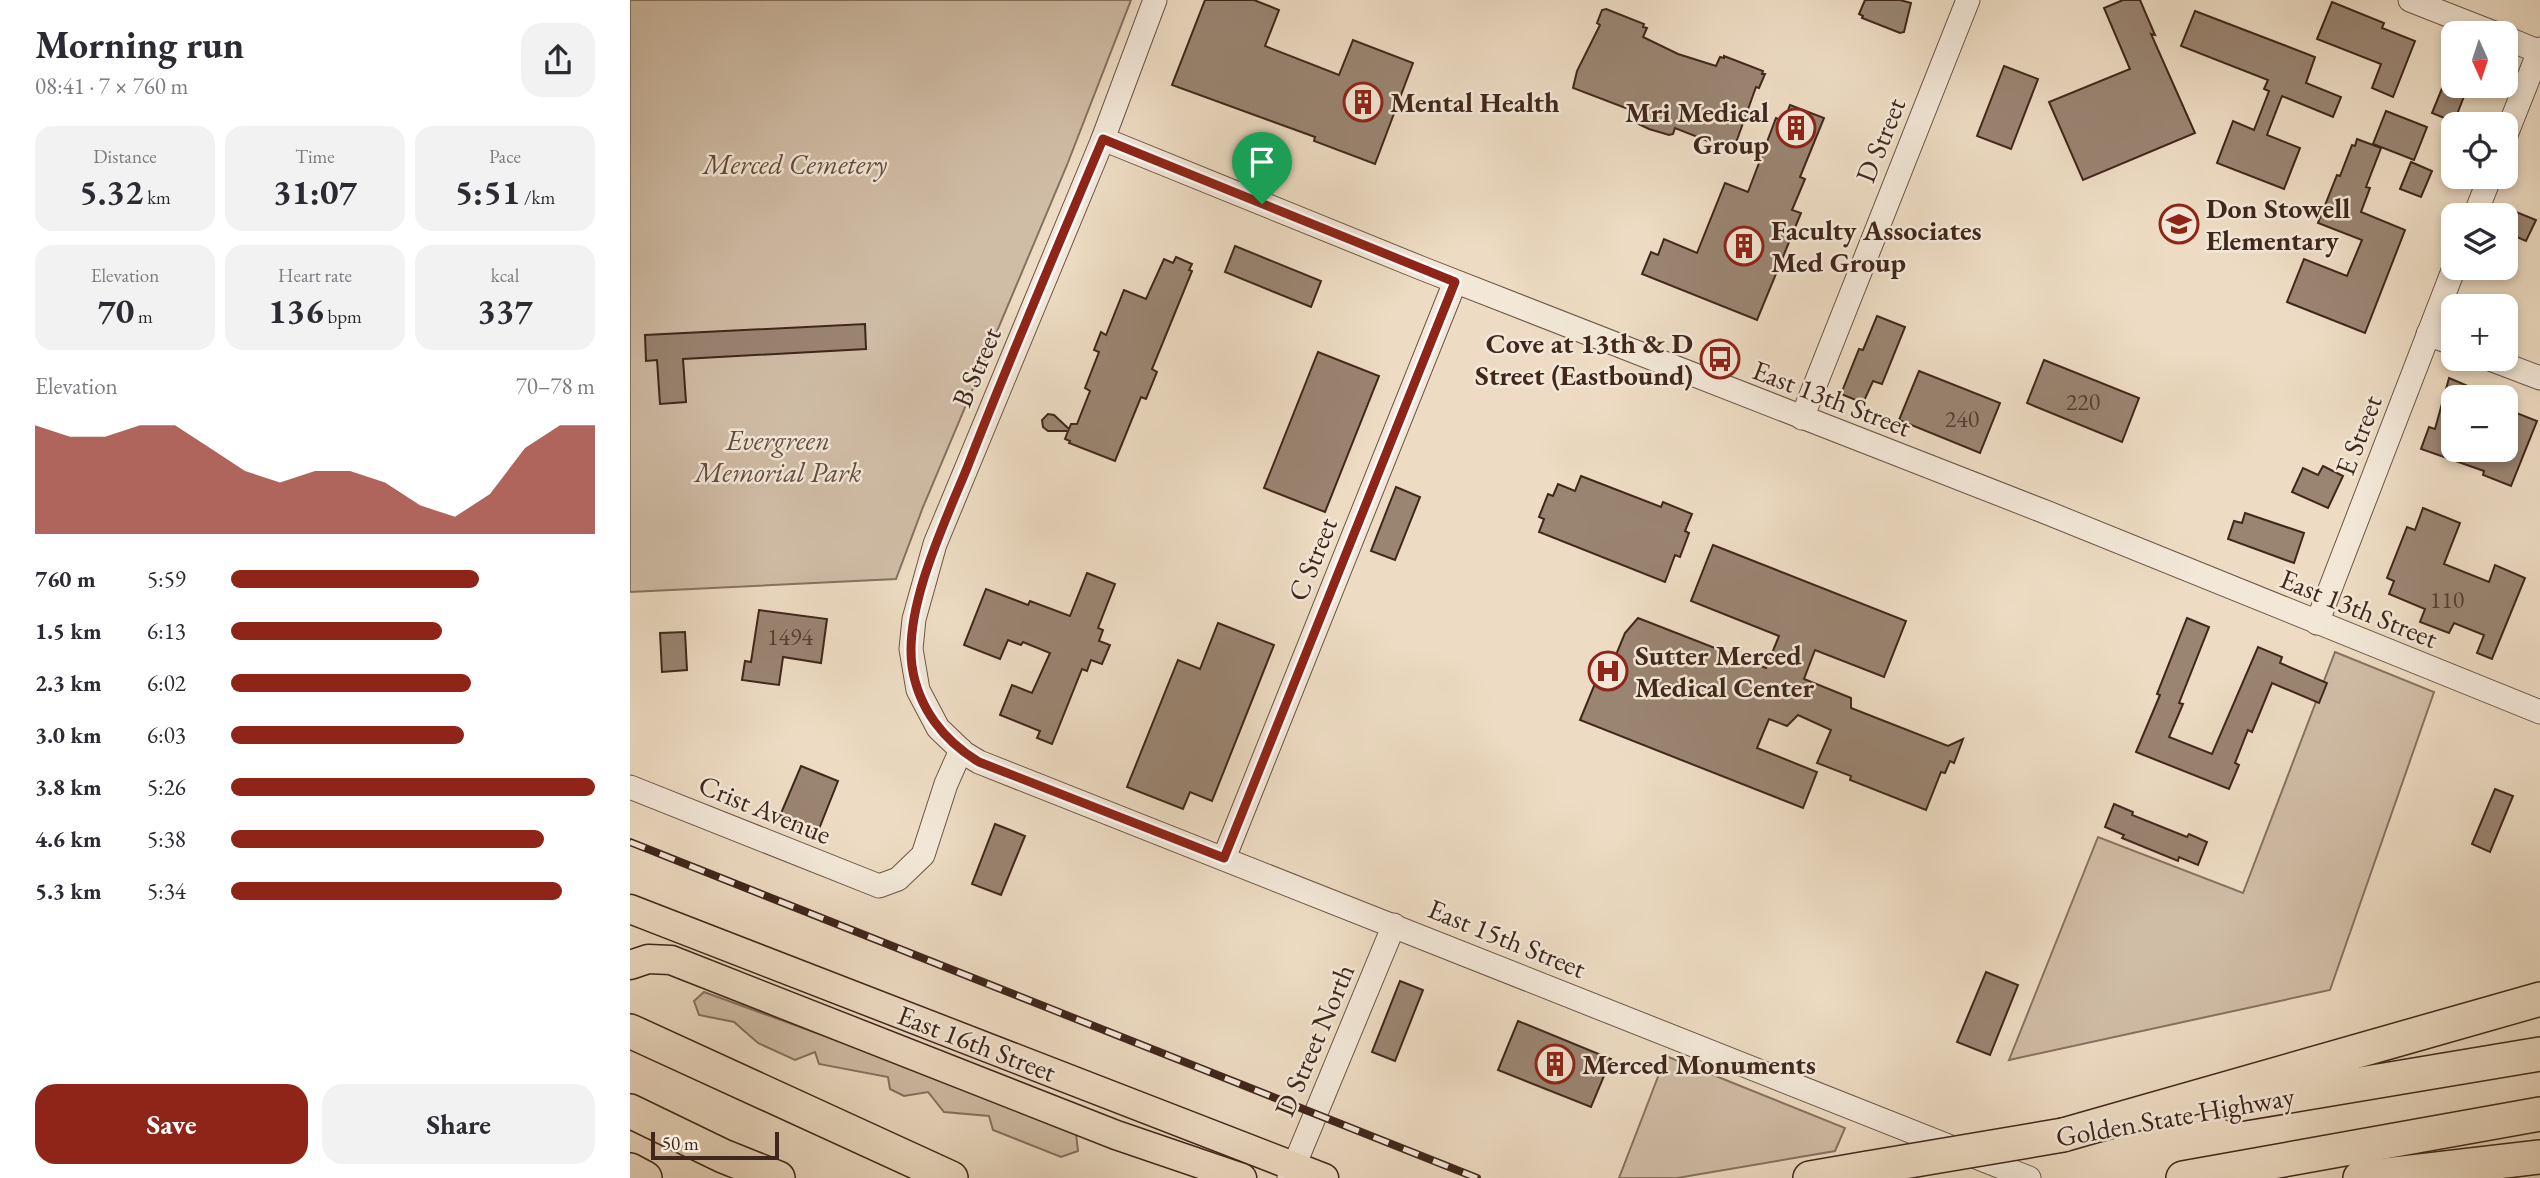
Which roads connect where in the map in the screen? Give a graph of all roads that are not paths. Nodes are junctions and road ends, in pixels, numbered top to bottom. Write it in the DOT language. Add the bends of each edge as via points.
graph roads {
  1 [pos="1155,0"];
  2 [pos="1968,0"];
  3 [pos="2410,0"];
  4 [pos="2463,21"];
  5 [pos="2518,43"];
  6 [pos="2540,51"];
  7 [pos="2515,112"];
  8 [pos="1103,139"];
  9 [pos="2449,280"];
  10 [pos="1455,282"];
  11 [pos="2428,334"];
  12 [pos="2441,339"];
  13 [pos="2518,370"];
  14 [pos="2540,378"];
  15 [pos="1802,418"];
  16 [pos="2317,623"];
  17 [pos="2540,712"];
  18 [pos="963,752"];
  19 [pos="630,787"];
  20 [pos="1224,858"];
  21 [pos="630,909"];
  22 [pos="1394,925"];
  23 [pos="630,965"];
  24 [pos="2540,999"];
  25 [pos="630,1031"];
  26 [pos="2540,1054"];
  27 [pos="630,1111"];
  28 [pos="2540,1114"];
  29 [pos="2063,1135"];
  30 [pos="2540,1157"];
  31 [pos="630,1170"];
  32 [pos="1292,1172"];
  33 [pos="2187,1177"];
  34 [pos="645,1178"];
  35 [pos="778,1178"];
  36 [pos="951,1178"];
  37 [pos="1242,1178"];
  38 [pos="1324,1178"];
  39 [pos="1810,1178"];
  40 [pos="2029,1178"];
  41 [pos="2360,1178"];
  1 -- 8 [label="street, B Street"];
  2 -- 15 [label="street, D Street"];
  3 -- 4 [label="street"];
  5 -- 6 [label="street"];
  6 -- 7 [label="street"];
  8 -- 10 [label="street, East 13th Street"];
  8 -- 18 [label="street, B Street" via="935,544 914,619 911,657 918,691 938,728"];
  9 -- 11 [label="street, E Street"];
  10 -- 15 [label="street, East 13th Street"];
  10 -- 20 [label="street, C Street"];
  11 -- 12 [label="street"];
  11 -- 16 [label="street, E Street"];
  13 -- 14 [label="street"];
  15 -- 16 [label="street, East 13th Street"];
  16 -- 17 [label="street, East 13th Street"];
  18 -- 19 [label="street, Crist Avenue" via="946,784 923,855 898,880 879,886"];
  18 -- 20 [label="street, East 15th Street"];
  20 -- 22 [label="street, East 15th Street"];
  21 -- 32 [label="main road, East 16th Street"];
  22 -- 32 [label="street, D Street North"];
  22 -- 40 [label="street, East 15th Street"];
  23 -- 37 [label="main road, East 16th Street" via="648,959 671,960 1116,1135"];
  24 -- 29 [label="highway"];
  25 -- 36 [label="highway"];
  26 -- 29 [label="highway, Golden State Highway"];
  27 -- 35 [label="highway"];
  28 -- 33 [label="highway"];
  29 -- 39 [label="highway, Golden State Highway, bridge"];
  30 -- 41 [label="highway"];
  31 -- 34 [label="highway"];
  32 -- 38 [label="main road, East 16th Street"];
}
